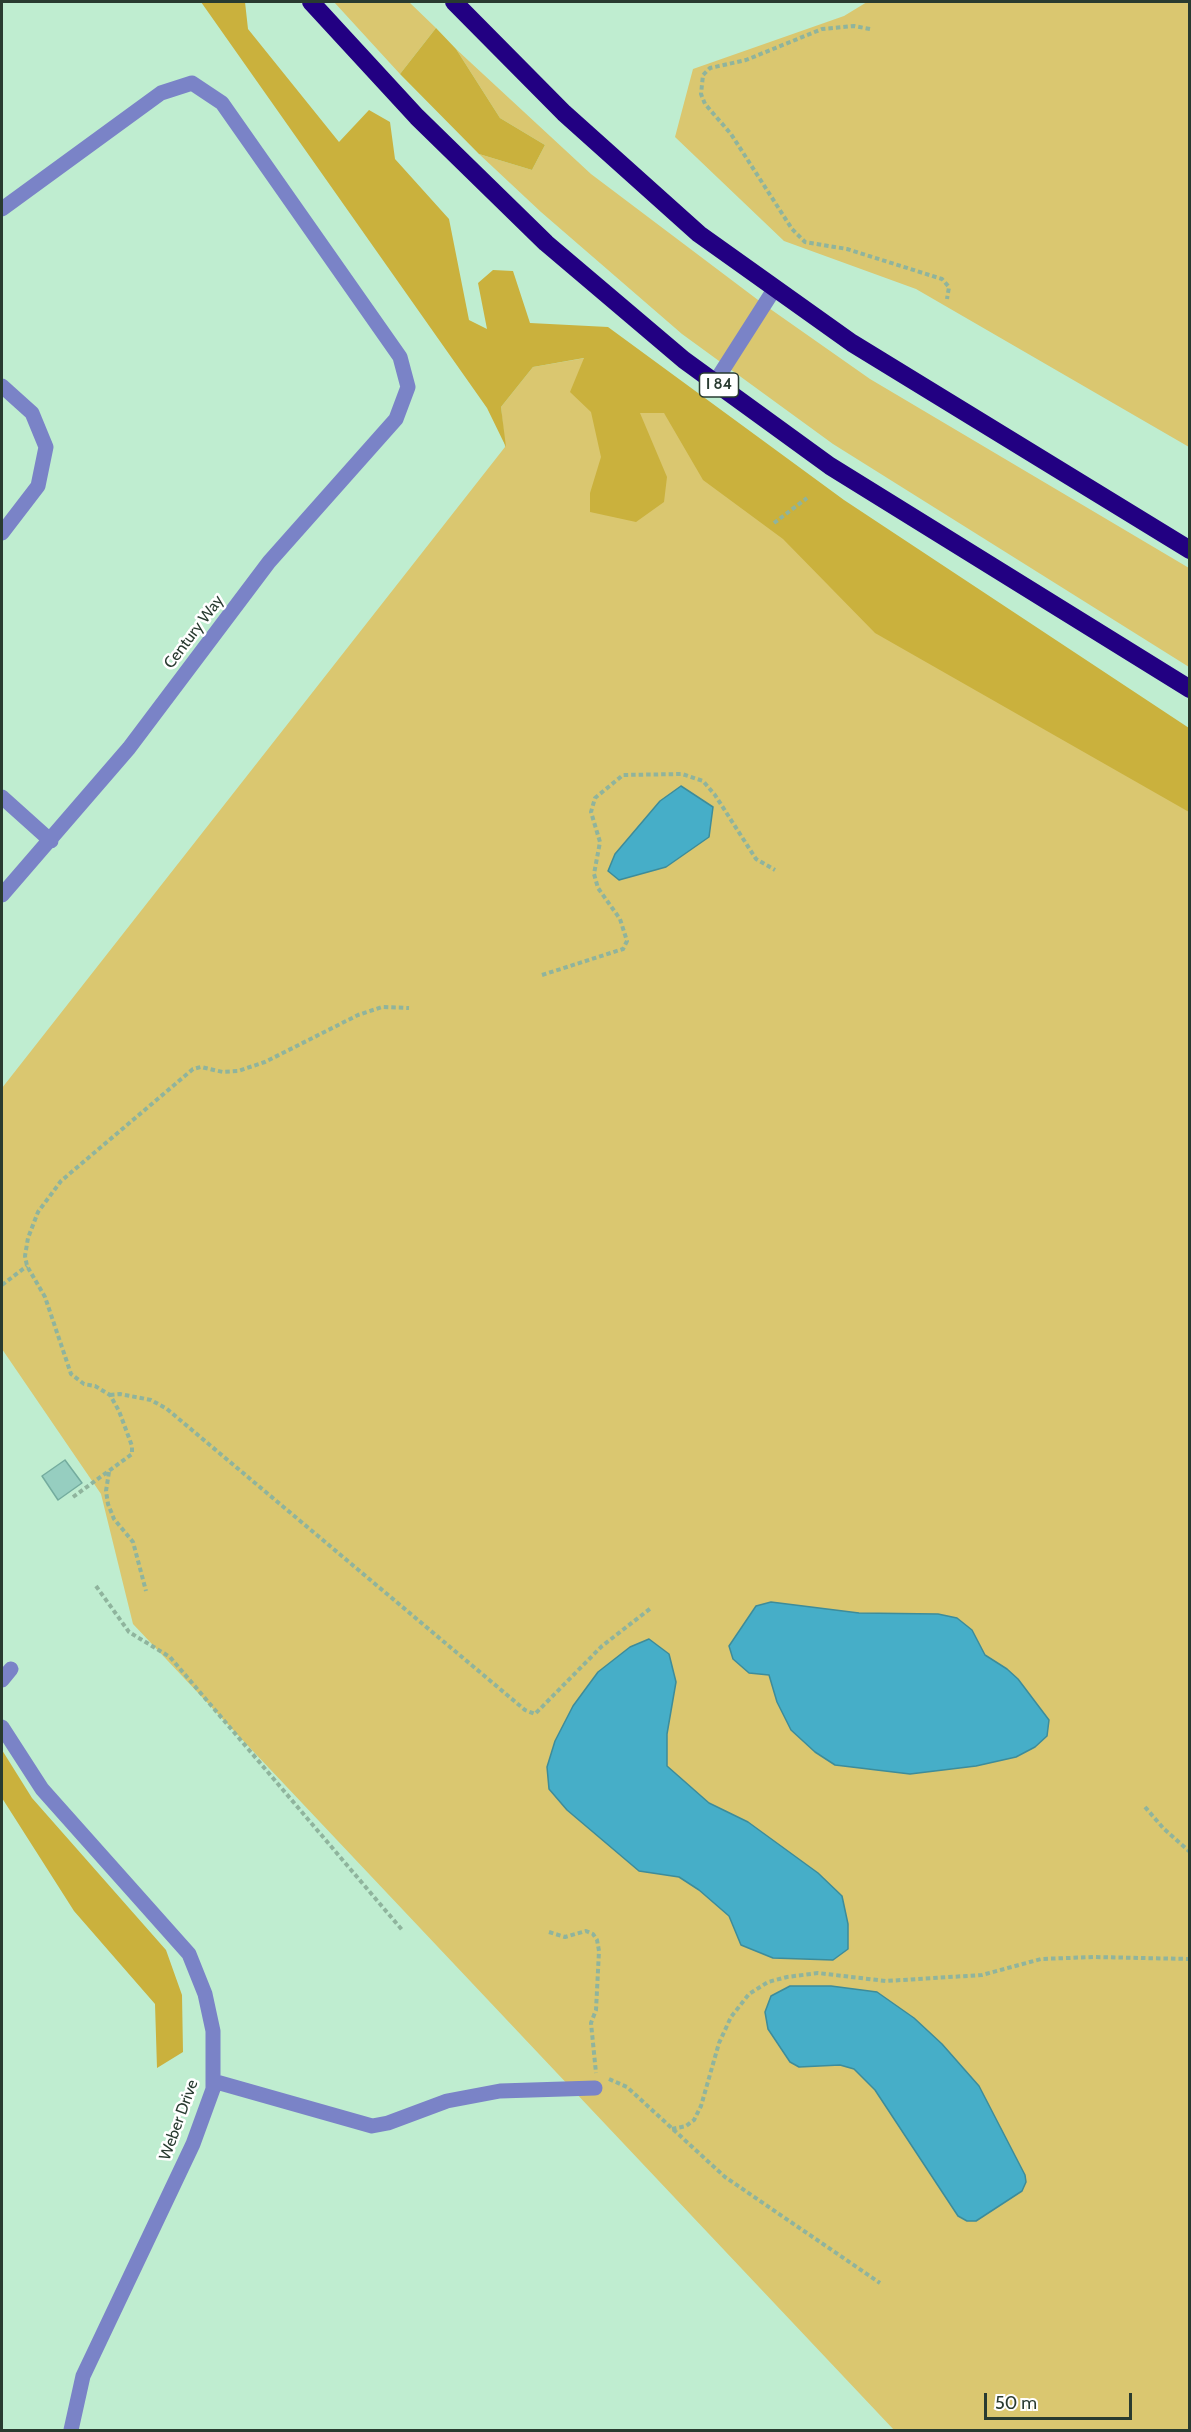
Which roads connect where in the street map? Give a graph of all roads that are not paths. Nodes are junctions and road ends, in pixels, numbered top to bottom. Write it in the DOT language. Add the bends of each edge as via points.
graph roads {
  1 [pos="311,2"];
  2 [pos="454,2"];
  3 [pos="2,209"];
  4 [pos="775,288"];
  5 [pos="715,382"];
  6 [pos="2,386"];
  7 [pos="2,534"];
  8 [pos="1190,550"];
  9 [pos="1190,689"];
  10 [pos="2,797"];
  11 [pos="51,841"];
  12 [pos="2,895"];
  13 [pos="2,1726"];
  14 [pos="213,2080"];
  15 [pos="595,2088"];
  16 [pos="70,2430"];
  1 -- 5 [label="highway, I 84" via="417,117 546,243"];
  2 -- 4 [label="highway" via="564,113 699,234"];
  3 -- 11 [label="street, Century Way" via="161,93 192,82 222,103 400,357 408,387 396,420 268,562 129,748"];
  4 -- 5 [label="street"];
  4 -- 8 [label="highway" via="852,343"];
  5 -- 9 [label="highway, I 84" via="830,466"];
  6 -- 7 [label="street" via="32,413 46,447 38,486"];
  10 -- 11 [label="street"];
  11 -- 12 [label="street, Century Way"];
  13 -- 14 [label="street, Weber Drive" via="42,1789 189,1954 205,1994 213,2031"];
  14 -- 15 [label="street" via="372,2126 447,2101 500,2091"];
  14 -- 16 [label="street, Weber Drive" via="193,2144 83,2376"];
}
